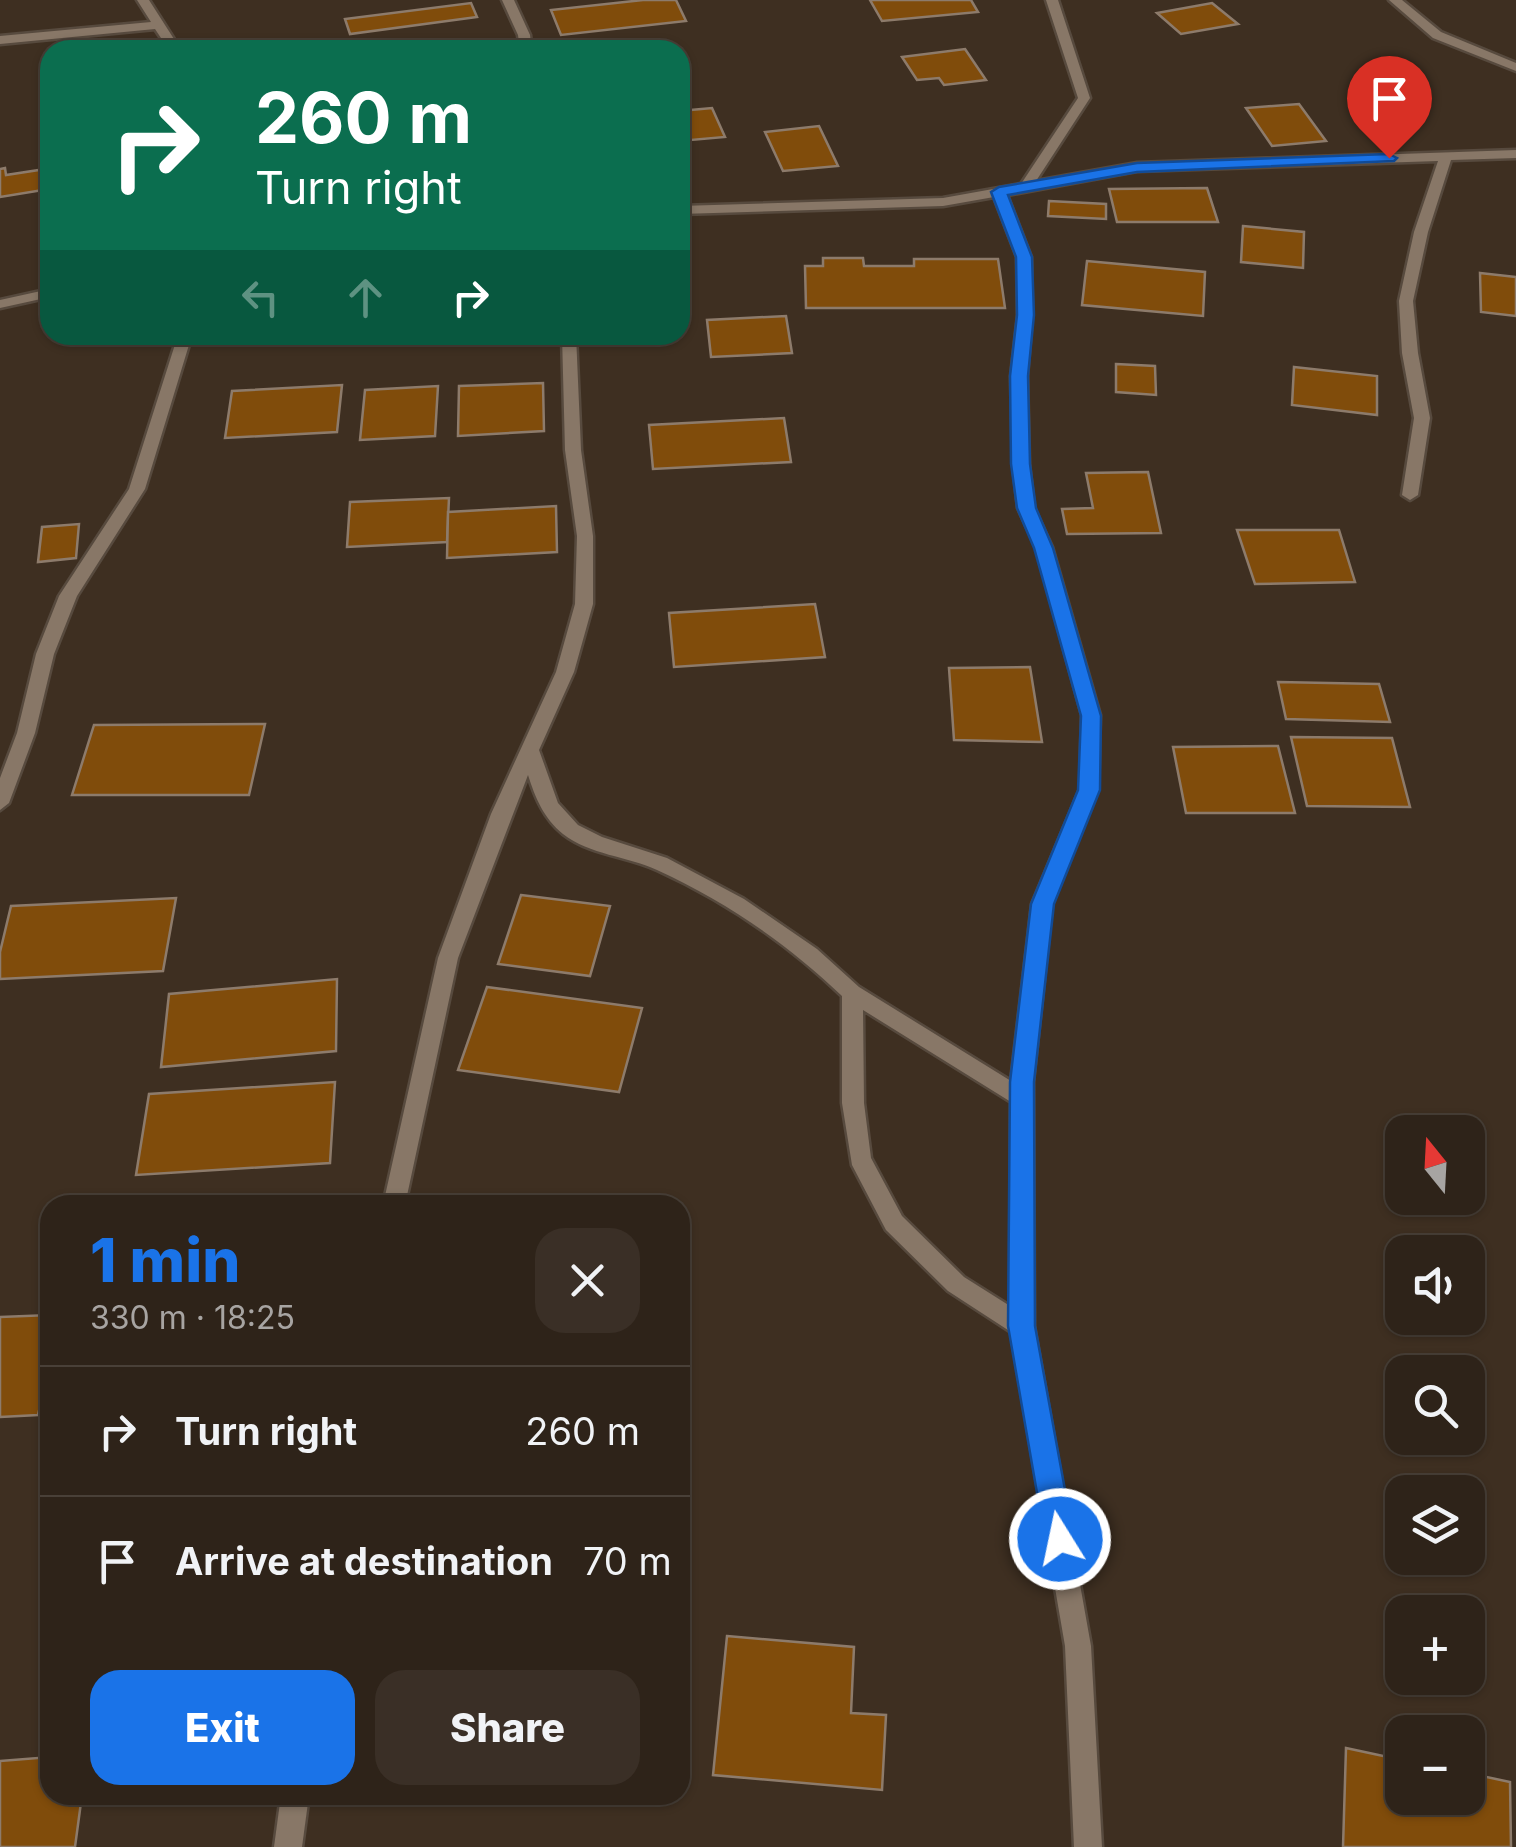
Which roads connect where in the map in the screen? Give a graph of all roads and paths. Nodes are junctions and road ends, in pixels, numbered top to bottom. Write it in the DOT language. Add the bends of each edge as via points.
graph roads {
  1 [pos="143,0"];
  2 [pos="508,0"];
  3 [pos="1052,0"];
  4 [pos="1395,0"];
  5 [pos="158,25"];
  6 [pos="0,40"];
  7 [pos="168,40"];
  8 [pos="525,40"];
  9 [pos="1516,67"];
  10 [pos="1516,154"];
  11 [pos="1446,156"];
  12 [pos="1025,188"];
  13 [pos="999,192"];
  14 [pos="690,210"];
  15 [pos="40,296"];
  16 [pos="0,304"];
  17 [pos="182,345"];
  18 [pos="569,345"];
  19 [pos="1410,496"];
  20 [pos="530,750"];
  21 [pos="0,803"];
  22 [pos="852,993"];
  23 [pos="1022,1098"];
  24 [pos="396,1195"];
  25 [pos="1022,1326"];
  26 [pos="294,1805"];
  27 [pos="288,1847"];
  28 [pos="1088,1847"];
  1 -- 5 [label="street"];
  2 -- 8 [label="street"];
  3 -- 12 [label="street" via="1084,98"];
  4 -- 9 [label="street" via="1437,35"];
  5 -- 6 [label="street"];
  5 -- 7 [label="street"];
  10 -- 11 [label="street"];
  11 -- 12 [label="street" via="1137,167"];
  11 -- 19 [label="street" via="1406,300 1422,418"];
  12 -- 13 [label="street"];
  13 -- 14 [label="street" via="943,202"];
  13 -- 23 [label="street" via="1024,257 1019,376 1026,508 1044,548 1091,716 1089,790 1042,904"];
  15 -- 16 [label="street"];
  17 -- 21 [label="street" via="137,489 68,596"];
  18 -- 20 [label="street" via="584,604 565,672"];
  20 -- 22 [label="street" via="561,821 600,846 658,863 736,906 819,960"];
  20 -- 24 [label="street" via="448,958"];
  22 -- 23 [label="street"];
  22 -- 25 [label="street" via="860,1159 894,1222 956,1284"];
  23 -- 25 [label="street"];
  25 -- 28 [label="street" via="1078,1646"];
  26 -- 27 [label="street"];
}
